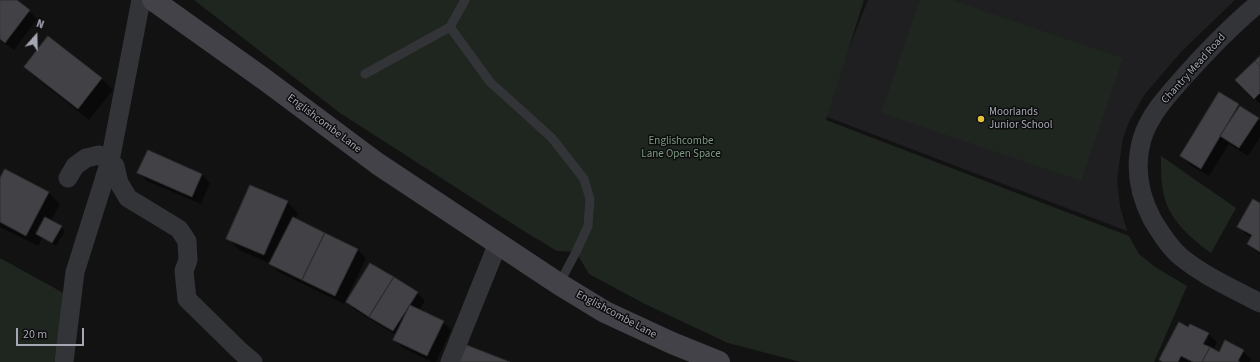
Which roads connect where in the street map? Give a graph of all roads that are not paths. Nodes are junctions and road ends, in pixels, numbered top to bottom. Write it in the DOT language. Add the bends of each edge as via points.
graph roads {
  1 [pos="141,0"];
  2 [pos="153,0"];
  3 [pos="464,0"];
  4 [pos="1260,2"];
  5 [pos="450,27"];
  6 [pos="365,74"];
  7 [pos="110,161"];
  8 [pos="68,178"];
  9 [pos="498,243"];
  10 [pos="559,284"];
  11 [pos="1260,303"];
  12 [pos="64,362"];
  13 [pos="253,362"];
  14 [pos="450,362"];
  15 [pos="719,362"];
  1 -- 7 [label="street"];
  2 -- 9 [label="street, Englishcombe Lane" via="378,164"];
  3 -- 5 [label="lane"];
  4 -- 11 [label="street, Chantry Mead Road" via="1200,59 1164,100 1142,139 1138,162 1139,186 1148,212 1161,234 1180,257"];
  5 -- 6 [label="lane"];
  5 -- 10 [label="lane" via="490,82 552,138 584,179 590,199 588,226"];
  7 -- 8 [label="street" via="100,156 86,158 75,166"];
  7 -- 12 [label="street" via="75,272"];
  7 -- 13 [label="street" via="115,166 119,184 128,198 179,229 187,241 188,260 184,271 187,298"];
  9 -- 10 [label="street, Englishcombe Lane"];
  9 -- 14 [label="street"];
  10 -- 15 [label="street, Englishcombe Lane" via="605,312"];
}
